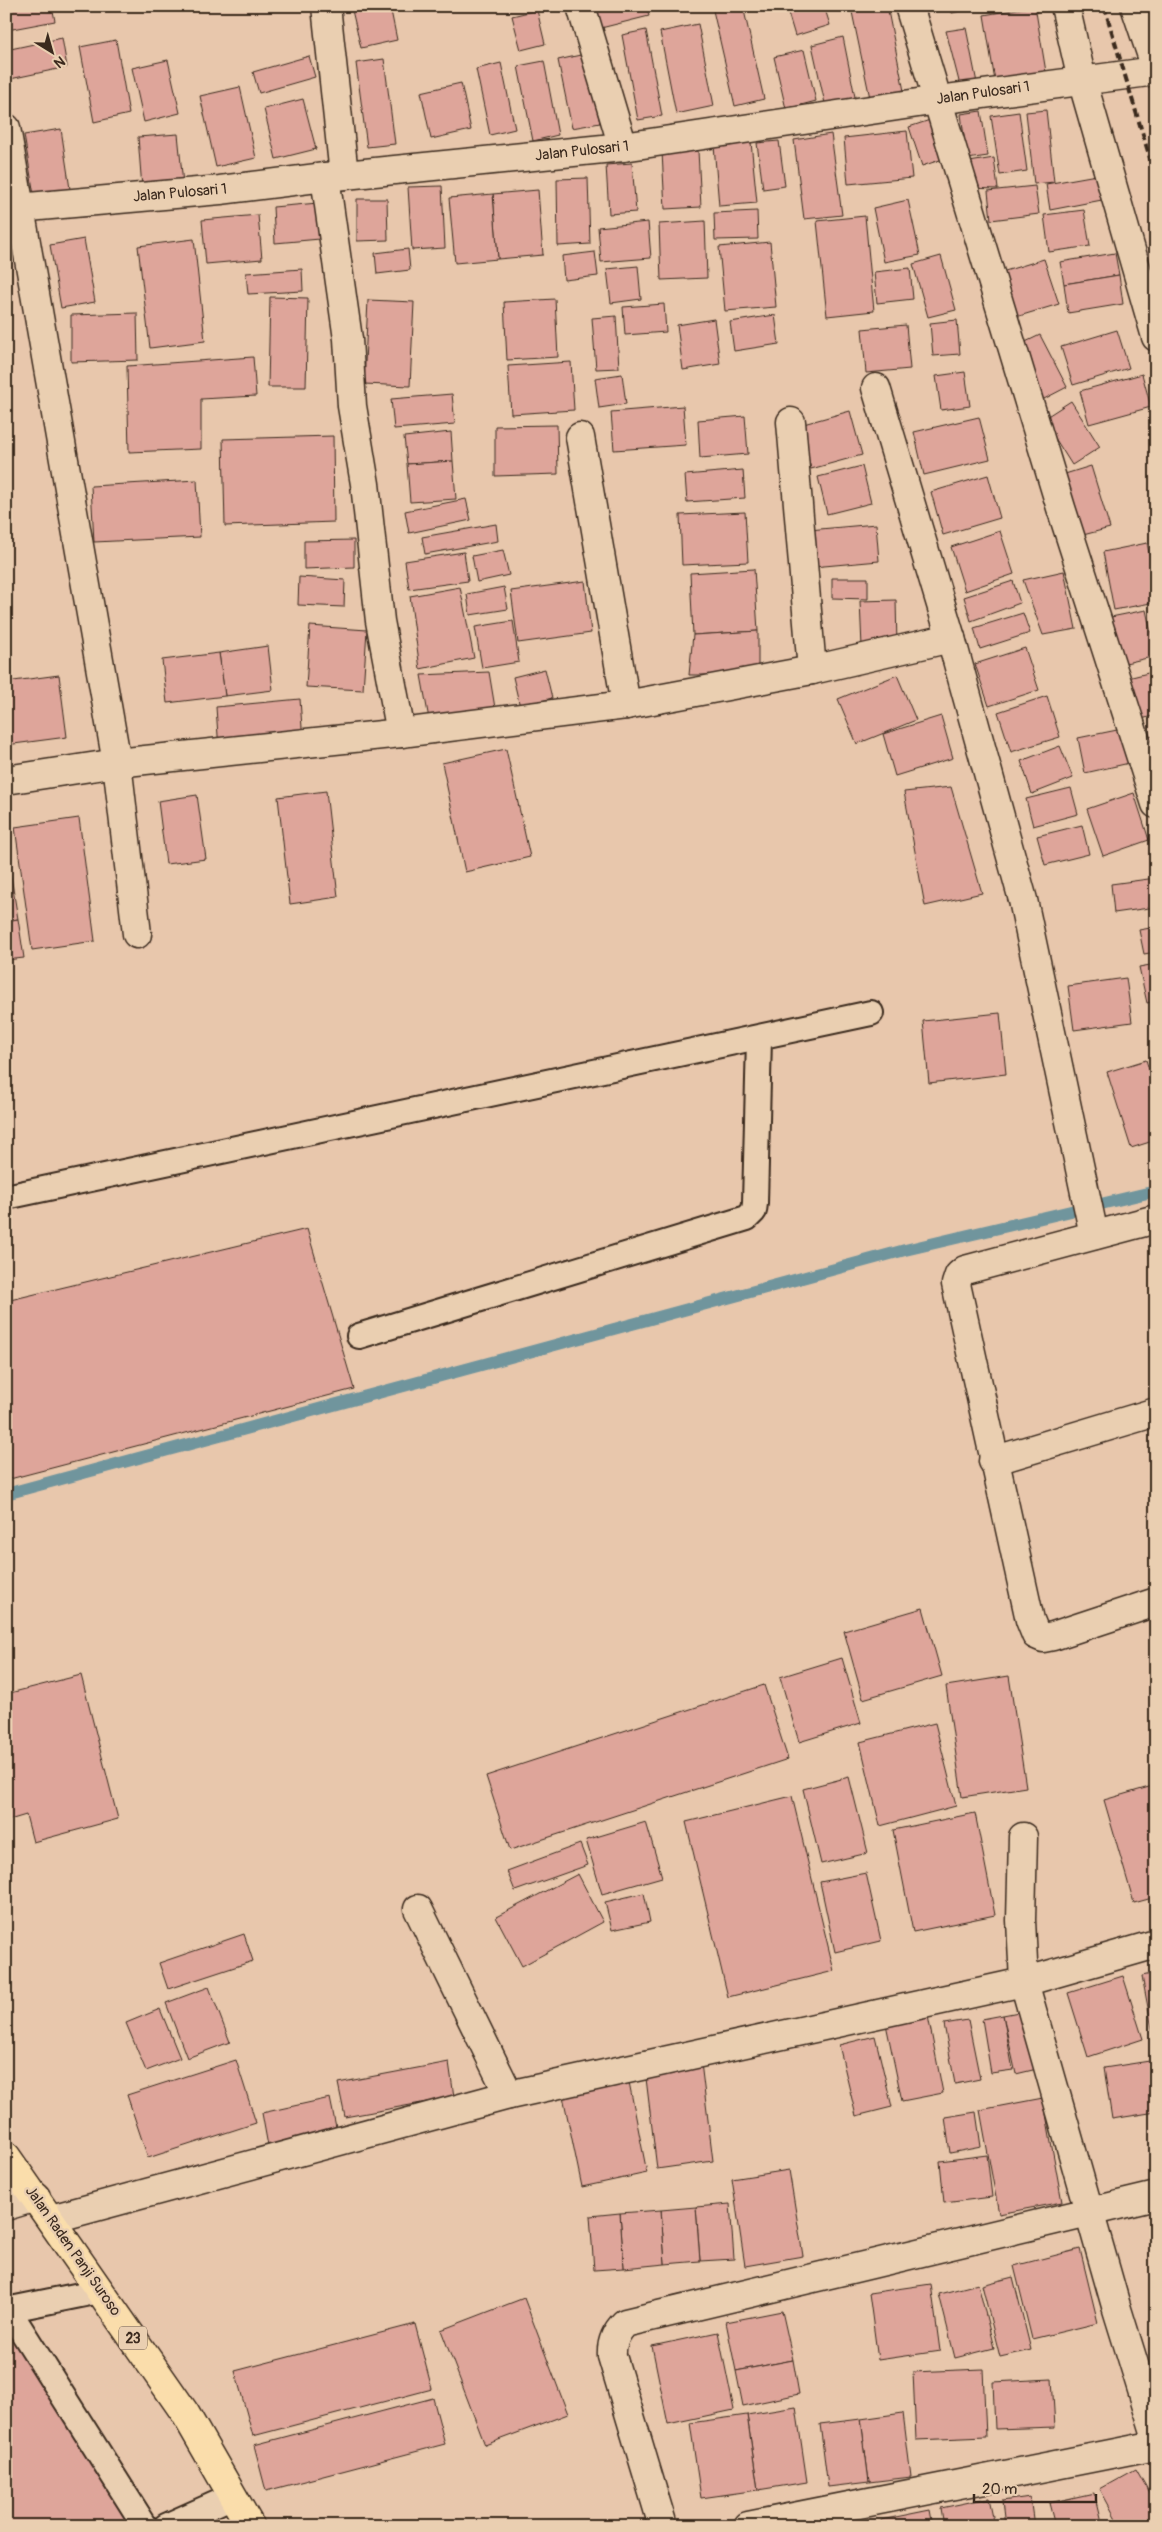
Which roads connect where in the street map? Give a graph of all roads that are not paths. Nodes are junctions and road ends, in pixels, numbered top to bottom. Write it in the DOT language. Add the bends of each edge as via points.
graph roads {
  1 [pos="326,6"];
  2 [pos="581,6"];
  3 [pos="909,6"];
  4 [pos="1064,6"];
  5 [pos="1135,6"];
  6 [pos="1156,70"];
  7 [pos="1082,80"];
  8 [pos="938,100"];
  9 [pos="6,128"];
  10 [pos="623,147"];
  11 [pos="335,176"];
  12 [pos="14,208"];
  13 [pos="1156,338"];
  14 [pos="876,388"];
  15 [pos="791,422"];
  16 [pos="580,437"];
  17 [pos="951,638"];
  18 [pos="812,670"];
  19 [pos="626,704"];
  20 [pos="401,733"];
  21 [pos="117,763"];
  22 [pos="6,780"];
  23 [pos="1156,804"];
  24 [pos="137,934"];
  25 [pos="872,1013"];
  26 [pos="759,1038"];
  27 [pos="6,1197"];
  28 [pos="1090,1214"];
  29 [pos="1156,1219"];
  30 [pos="358,1336"];
  31 [pos="1156,1412"];
  32 [pos="993,1461"];
  33 [pos="1156,1602"];
  34 [pos="1023,1837"];
  35 [pos="418,1909"];
  36 [pos="1156,1944"];
  37 [pos="1024,1982"];
  38 [pos="509,2095"];
  39 [pos="6,2156"];
  40 [pos="1156,2196"];
  41 [pos="6,2206"];
  42 [pos="43,2208"];
  43 [pos="1090,2211"];
  44 [pos="100,2291"];
  45 [pos="7,2310"];
  46 [pos="1156,2435"];
  47 [pos="1156,2446"];
  48 [pos="233,2496"];
  49 [pos="145,2526"];
  50 [pos="166,2526"];
  51 [pos="250,2526"];
  52 [pos="663,2526"];
  53 [pos="748,2526"];
  1 -- 11 [label="street"];
  2 -- 10 [label="street"];
  3 -- 8 [label="street"];
  4 -- 7 [label="street"];
  5 -- 6 [label="street"];
  6 -- 7 [label="street, Jalan Pulosari 1"];
  7 -- 8 [label="street, Jalan Pulosari 1"];
  7 -- 13 [label="street"];
  8 -- 10 [label="street, Jalan Pulosari 1"];
  8 -- 23 [label="street" via="1060,508"];
  9 -- 12 [label="street"];
  10 -- 11 [label="street, Jalan Pulosari 1"];
  11 -- 12 [label="street, Jalan Pulosari 1" via="220,190"];
  11 -- 20 [label="street" via="352,406 365,484 380,621"];
  12 -- 21 [label="street"];
  14 -- 17 [label="street"];
  15 -- 18 [label="street"];
  16 -- 19 [label="street"];
  17 -- 18 [label="street"];
  17 -- 28 [label="street" via="1023,900"];
  18 -- 19 [label="street"];
  19 -- 20 [label="street"];
  20 -- 21 [label="street"];
  21 -- 22 [label="street"];
  21 -- 24 [label="street"];
  25 -- 26 [label="lane"];
  26 -- 27 [label="lane"];
  26 -- 30 [label="lane" via="755,1203 754,1211 747,1218"];
  28 -- 29 [label="street"];
  28 -- 32 [label="street" via="959,1275 956,1284"];
  31 -- 32 [label="street"];
  32 -- 33 [label="street" via="1036,1635 1043,1638 1053,1636"];
  34 -- 37 [label="street" via="1021,1920"];
  35 -- 38 [label="street"];
  36 -- 37 [label="street"];
  37 -- 38 [label="street"];
  37 -- 43 [label="street"];
  38 -- 42 [label="street"];
  39 -- 42 [label="highway, Jalan Raden Panji Suroso / 23"];
  40 -- 43 [label="street"];
  41 -- 42 [label="street"];
  42 -- 44 [label="highway, Jalan Raden Panji Suroso / 23"];
  43 -- 46 [label="street"];
  43 -- 52 [label="street" via="624,2324 613,2341 612,2356"];
  44 -- 45 [label="lane"];
  44 -- 48 [label="highway, Jalan Raden Panji Suroso / 23" via="185,2413"];
  45 -- 49 [label="lane"];
  47 -- 53 [label="street"];
  48 -- 50 [label="lane"];
  48 -- 51 [label="highway, Jalan Raden Panji Suroso / 23"];
}
